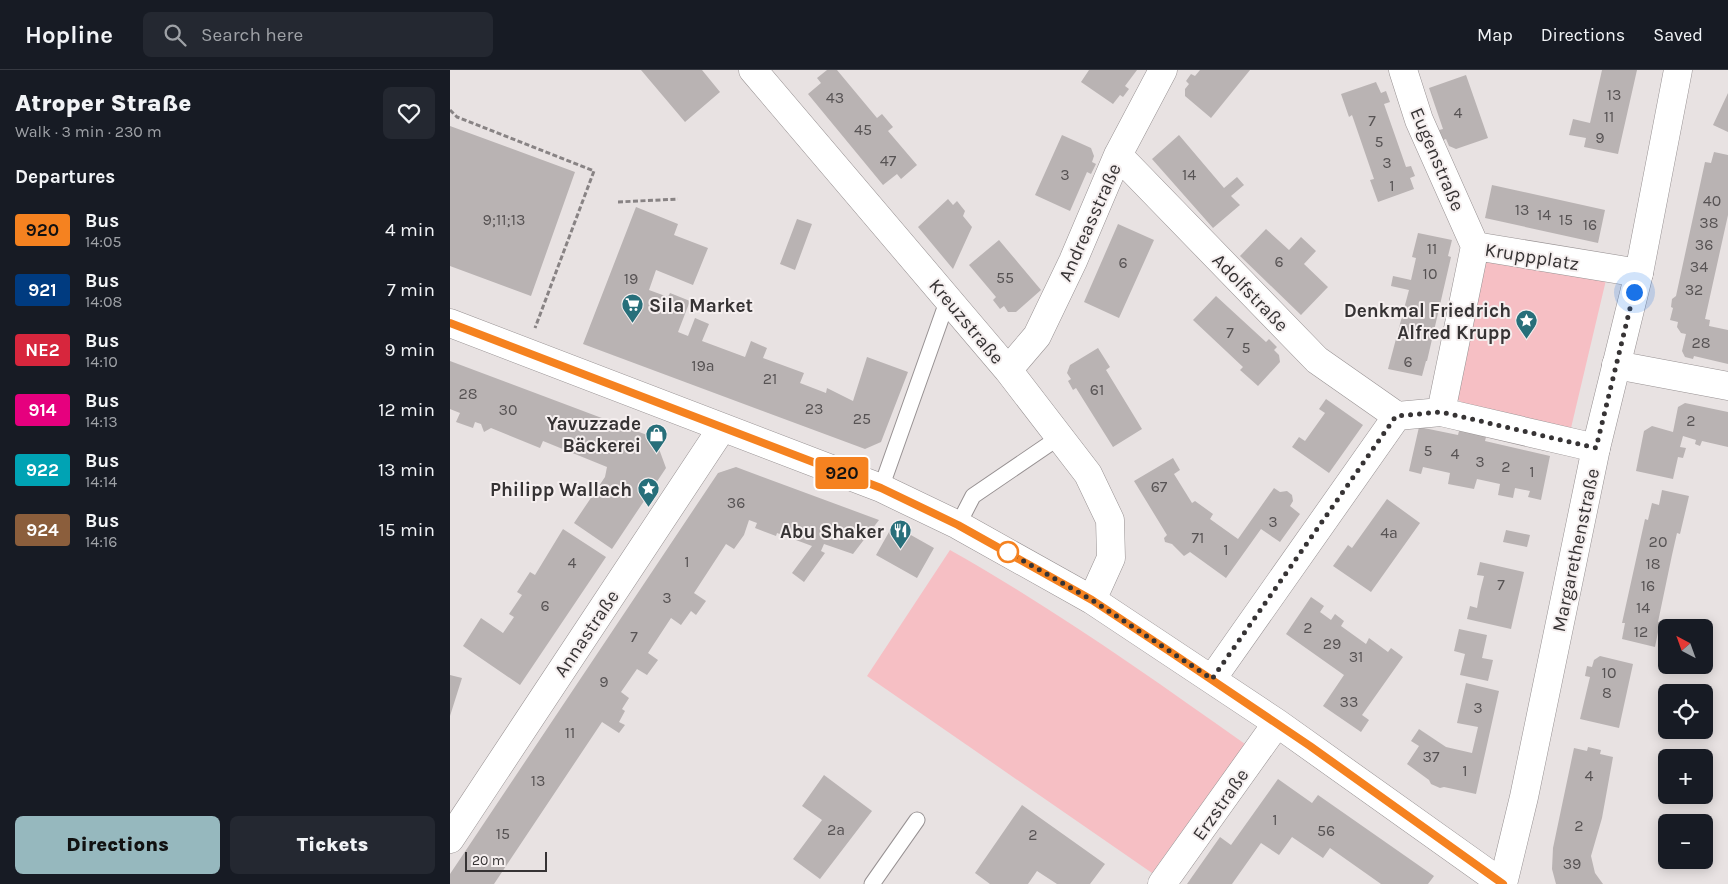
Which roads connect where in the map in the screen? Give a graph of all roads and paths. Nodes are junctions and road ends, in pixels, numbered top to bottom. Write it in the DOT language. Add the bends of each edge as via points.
graph roads {
  1 [pos="753,70"];
  2 [pos="1163,70"];
  3 [pos="1403,70"];
  4 [pos="1678,70"];
  5 [pos="450,110"];
  6 [pos="1118,155"];
  7 [pos="678,199"];
  8 [pos="618,202"];
  9 [pos="1475,246"];
  10 [pos="1638,273"];
  11 [pos="948,299"];
  12 [pos="450,323"];
  13 [pos="526,352"];
  14 [pos="1616,365"];
  15 [pos="1008,370"];
  16 [pos="1728,386"];
  17 [pos="1441,412"];
  18 [pos="1396,416"];
  19 [pos="722,428"];
  20 [pos="1061,436"];
  21 [pos="1596,448"];
  22 [pos="881,488"];
  23 [pos="958,525"];
  24 [pos="1092,600"];
  25 [pos="1212,679"];
  26 [pos="1277,723"];
  27 [pos="917,820"];
  28 [pos="450,839"];
  29 [pos="872,884"];
  30 [pos="1162,884"];
  31 [pos="1503,884"];
  1 -- 11 [label="street, Kreuzstraße"];
  2 -- 6 [label="street, Andreasstraße"];
  3 -- 9 [label="street, Eugenstraße" via="1420,120"];
  4 -- 10 [label="street, Margarethenstraße"];
  5 -- 13 [label="path" via="457,117 594,171"];
  6 -- 15 [label="street, Andreasstraße" via="1037,336"];
  6 -- 18 [label="street, Adolfstraße" via="1317,360"];
  7 -- 8 [label="path"];
  9 -- 10 [label="street, Kruppplatz"];
  9 -- 17 [label="street, Kruppplatz"];
  10 -- 14 [label="street, Margarethenstraße"];
  11 -- 15 [label="street, Kreuzstraße"];
  11 -- 22 [label="lane"];
  12 -- 13 [label="street"];
  13 -- 19 [label="street"];
  14 -- 16 [label="street"];
  14 -- 21 [label="street, Margarethenstraße"];
  15 -- 20 [label="street, Kreuzstraße"];
  17 -- 18 [label="street"];
  17 -- 21 [label="street"];
  18 -- 25 [label="street"];
  19 -- 22 [label="street"];
  19 -- 28 [label="street, Annastraße"];
  20 -- 23 [label="lane" via="973,496"];
  20 -- 24 [label="street, Kreuzstraße" via="1088,474 1110,520 1111,558"];
  21 -- 31 [label="street, Margarethenstraße"];
  22 -- 23 [label="street"];
  23 -- 24 [label="street"];
  24 -- 25 [label="street"];
  25 -- 26 [label="street"];
  26 -- 30 [label="street, Erzstraße"];
  26 -- 31 [label="street"];
  27 -- 29 [label="lane"];
}
